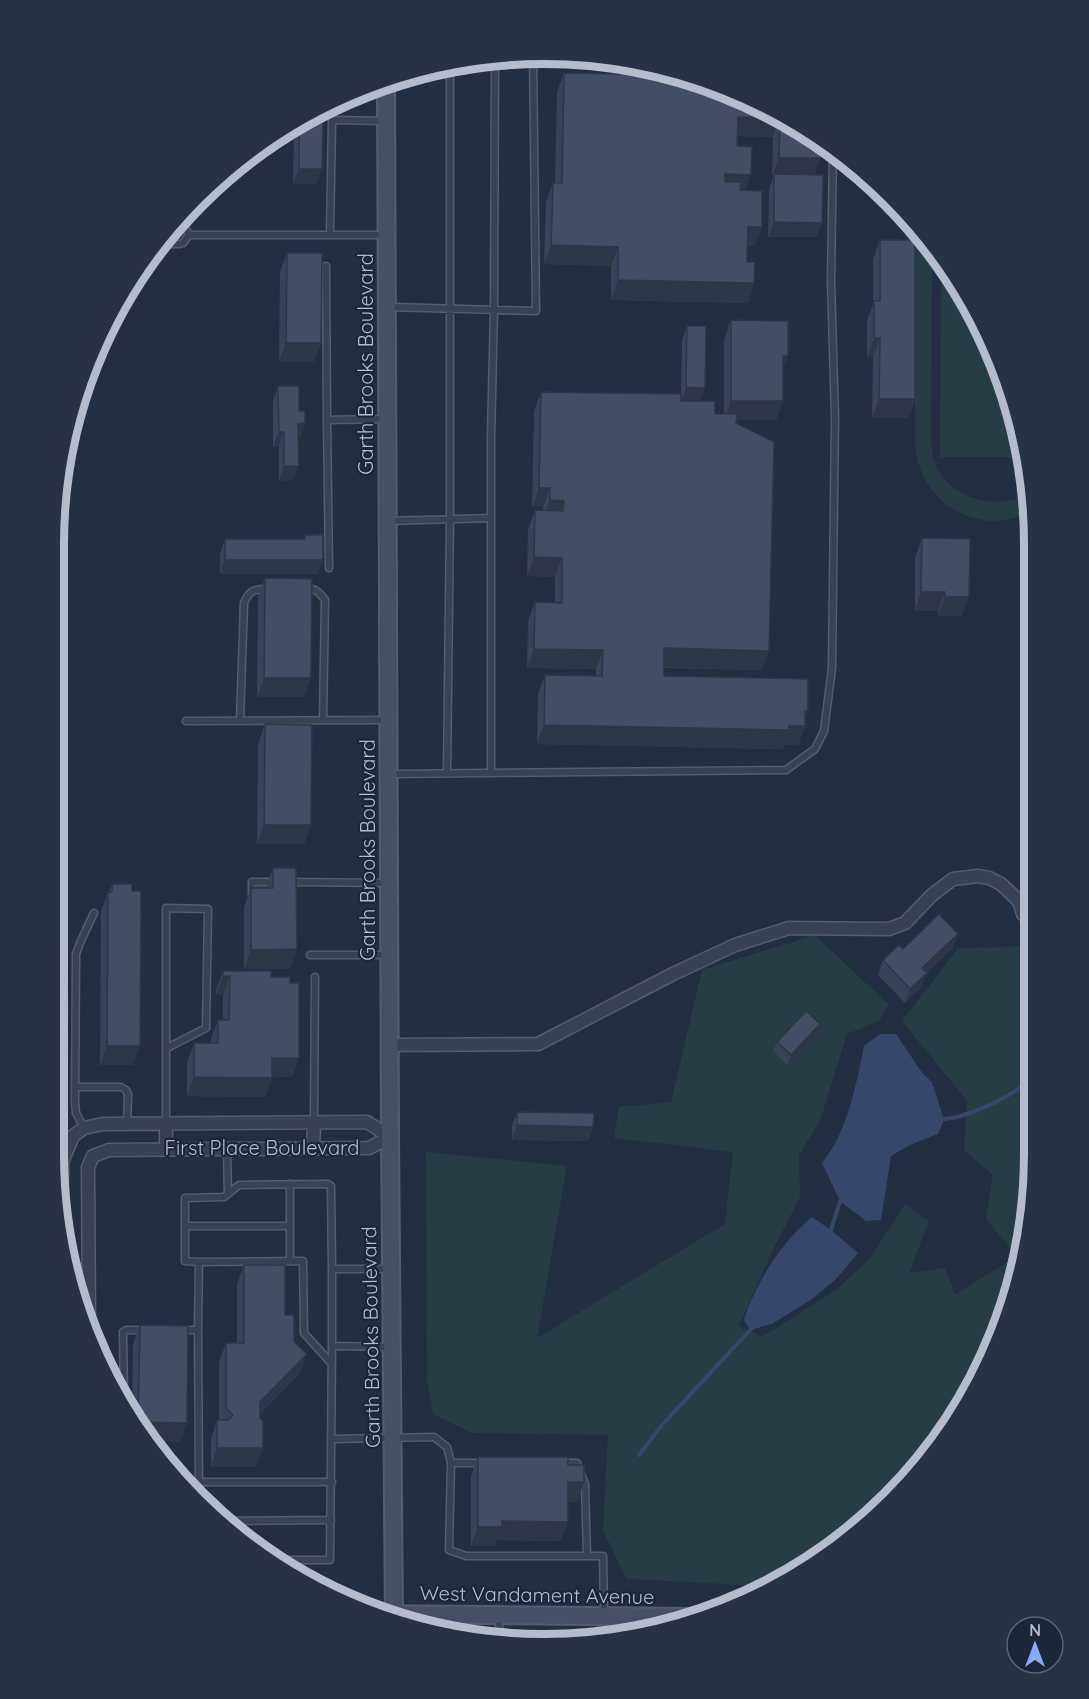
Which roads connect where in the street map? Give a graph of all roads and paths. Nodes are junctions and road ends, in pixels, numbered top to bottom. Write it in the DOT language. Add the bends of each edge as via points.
graph roads {
  1 [pos="533,65"];
  2 [pos="495,68"];
  3 [pos="450,74"];
  4 [pos="386,92"];
  5 [pos="386,121"];
  6 [pos="833,161"];
  7 [pos="185,227"];
  8 [pos="189,235"];
  9 [pos="330,235"];
  10 [pos="386,235"];
  11 [pos="171,244"];
  12 [pos="326,266"];
  13 [pos="387,307"];
  14 [pos="449,308"];
  15 [pos="494,309"];
  16 [pos="387,419"];
  17 [pos="327,420"];
  18 [pos="491,518"];
  19 [pos="450,519"];
  20 [pos="387,521"];
  21 [pos="329,568"];
  22 [pos="278,588"];
  23 [pos="300,588"];
  24 [pos="323,720"];
  25 [pos="388,720"];
  26 [pos="186,721"];
  27 [pos="240,721"];
  28 [pos="447,773"];
  29 [pos="491,773"];
  30 [pos="388,774"];
  31 [pos="389,883"];
  32 [pos="252,906"];
  33 [pos="94,913"];
  34 [pos="1023,914"];
  35 [pos="310,955"];
  36 [pos="389,955"];
  37 [pos="315,977"];
  38 [pos="389,1045"];
  39 [pos="167,1048"];
  40 [pos="75,1087"];
  41 [pos="314,1122"];
  42 [pos="127,1124"];
  43 [pos="166,1124"];
  44 [pos="84,1128"];
  45 [pos="390,1137"];
  46 [pos="314,1148"];
  47 [pos="166,1149"];
  48 [pos="227,1149"];
  49 [pos="64,1157"];
  50 [pos="290,1184"];
  51 [pos="228,1194"];
  52 [pos="290,1226"];
  53 [pos="184,1227"];
  54 [pos="290,1261"];
  55 [pos="199,1262"];
  56 [pos="332,1269"];
  57 [pos="391,1269"];
  58 [pos="89,1305"];
  59 [pos="157,1330"];
  60 [pos="177,1330"];
  61 [pos="198,1330"];
  62 [pos="332,1346"];
  63 [pos="392,1347"];
  64 [pos="332,1364"];
  65 [pos="124,1385"];
  66 [pos="393,1437"];
  67 [pos="332,1438"];
  68 [pos="451,1463"];
  69 [pos="485,1463"];
  70 [pos="554,1463"];
  71 [pos="194,1482"];
  72 [pos="199,1482"];
  73 [pos="332,1482"];
  74 [pos="199,1487"];
  75 [pos="331,1520"];
  76 [pos="235,1521"];
  77 [pos="587,1556"];
  78 [pos="288,1560"];
  79 [pos="389,1609"];
  80 [pos="499,1615"];
  81 [pos="413,1616"];
  82 [pos="604,1616"];
  83 [pos="661,1620"];
  84 [pos="499,1632"];
  1 -- 15 [label="lane" via="536,310"];
  2 -- 15 [label="lane"];
  3 -- 14 [label="lane"];
  4 -- 5 [label="street, Garth Brooks Boulevard"];
  5 -- 9 [label="lane" via="332,120"];
  5 -- 10 [label="street, Garth Brooks Boulevard"];
  6 -- 29 [label="lane" via="832,668 825,731 815,749 786,770"];
  7 -- 8 [label="lane"];
  8 -- 9 [label="lane"];
  8 -- 11 [label="lane" via="183,243"];
  9 -- 10 [label="lane"];
  10 -- 13 [label="street, Garth Brooks Boulevard"];
  12 -- 17 [label="lane"];
  13 -- 14 [label="lane"];
  13 -- 16 [label="street, Garth Brooks Boulevard"];
  14 -- 15 [label="lane"];
  14 -- 19 [label="lane"];
  15 -- 18 [label="lane"];
  16 -- 17 [label="lane"];
  16 -- 20 [label="street, Garth Brooks Boulevard"];
  17 -- 21 [label="lane"];
  18 -- 19 [label="lane"];
  18 -- 29 [label="lane"];
  19 -- 20 [label="lane"];
  19 -- 28 [label="lane"];
  20 -- 25 [label="street, Garth Brooks Boulevard"];
  22 -- 27 [label="lane" via="255,589 244,603"];
  23 -- 24 [label="lane" via="311,588 325,600"];
  24 -- 25 [label="lane"];
  24 -- 27 [label="lane"];
  25 -- 30 [label="street, Garth Brooks Boulevard"];
  26 -- 27 [label="lane"];
  28 -- 29 [label="lane"];
  28 -- 30 [label="lane"];
  30 -- 31 [label="street, Garth Brooks Boulevard"];
  31 -- 32 [label="lane" via="252,882"];
  31 -- 36 [label="street, Garth Brooks Boulevard"];
  33 -- 40 [label="lane" via="76,954"];
  34 -- 38 [label="street" via="1019,901 989,878 953,879 905,923 889,929 789,928 735,945 538,1044"];
  35 -- 36 [label="lane"];
  36 -- 38 [label="street, Garth Brooks Boulevard"];
  37 -- 41 [label="lane"];
  38 -- 45 [label="street, Garth Brooks Boulevard"];
  39 -- 39 [label="lane" via="166,908 208,909 206,1028"];
  39 -- 43 [label="lane"];
  40 -- 42 [label="lane" via="126,1090"];
  40 -- 44 [label="lane" via="76,1113"];
  41 -- 43 [label="street, First Place Boulevard"];
  41 -- 45 [label="street, First Place Boulevard" via="367,1122"];
  41 -- 46 [label="street"];
  42 -- 43 [label="street, First Place Boulevard"];
  42 -- 44 [label="street, First Place Boulevard"];
  43 -- 47 [label="street"];
  44 -- 49 [label="street" via="73,1136"];
  45 -- 46 [label="street, First Place Boulevard" via="369,1148"];
  45 -- 57 [label="street, Garth Brooks Boulevard"];
  46 -- 48 [label="street, First Place Boulevard"];
  47 -- 48 [label="street, First Place Boulevard"];
  47 -- 58 [label="street, First Place Boulevard" via="108,1149 93,1156 88,1167"];
  48 -- 51 [label="lane"];
  50 -- 51 [label="lane" via="239,1185"];
  50 -- 52 [label="lane"];
  50 -- 56 [label="lane" via="330,1184"];
  51 -- 53 [label="lane" via="185,1198"];
  52 -- 53 [label="lane"];
  52 -- 54 [label="lane"];
  53 -- 55 [label="lane" via="184,1261"];
  54 -- 55 [label="lane"];
  54 -- 64 [label="lane" via="304,1262 304,1333"];
  55 -- 61 [label="lane"];
  56 -- 57 [label="lane"];
  56 -- 62 [label="lane"];
  57 -- 63 [label="street, Garth Brooks Boulevard"];
  59 -- 65 [label="lane" via="123,1332"];
  60 -- 61 [label="lane"];
  61 -- 72 [label="lane"];
  62 -- 63 [label="lane"];
  62 -- 64 [label="lane"];
  63 -- 66 [label="street, Garth Brooks Boulevard"];
  64 -- 67 [label="lane"];
  66 -- 67 [label="lane"];
  66 -- 68 [label="lane" via="434,1437 447,1447"];
  66 -- 79 [label="street, Garth Brooks Boulevard"];
  67 -- 73 [label="lane"];
  68 -- 69 [label="lane"];
  68 -- 77 [label="lane" via="449,1550 466,1556"];
  70 -- 77 [label="lane" via="578,1463 585,1484"];
  71 -- 72 [label="lane"];
  72 -- 73 [label="lane"];
  72 -- 74 [label="lane"];
  73 -- 75 [label="lane"];
  75 -- 76 [label="lane"];
  75 -- 78 [label="lane" via="330,1560"];
  77 -- 82 [label="lane" via="603,1556"];
  80 -- 81 [label="street, West Vandament Avenue"];
  80 -- 82 [label="street, West Vandament Avenue"];
  80 -- 84 [label="lane"];
  82 -- 83 [label="street, West Vandament Avenue"];
}
